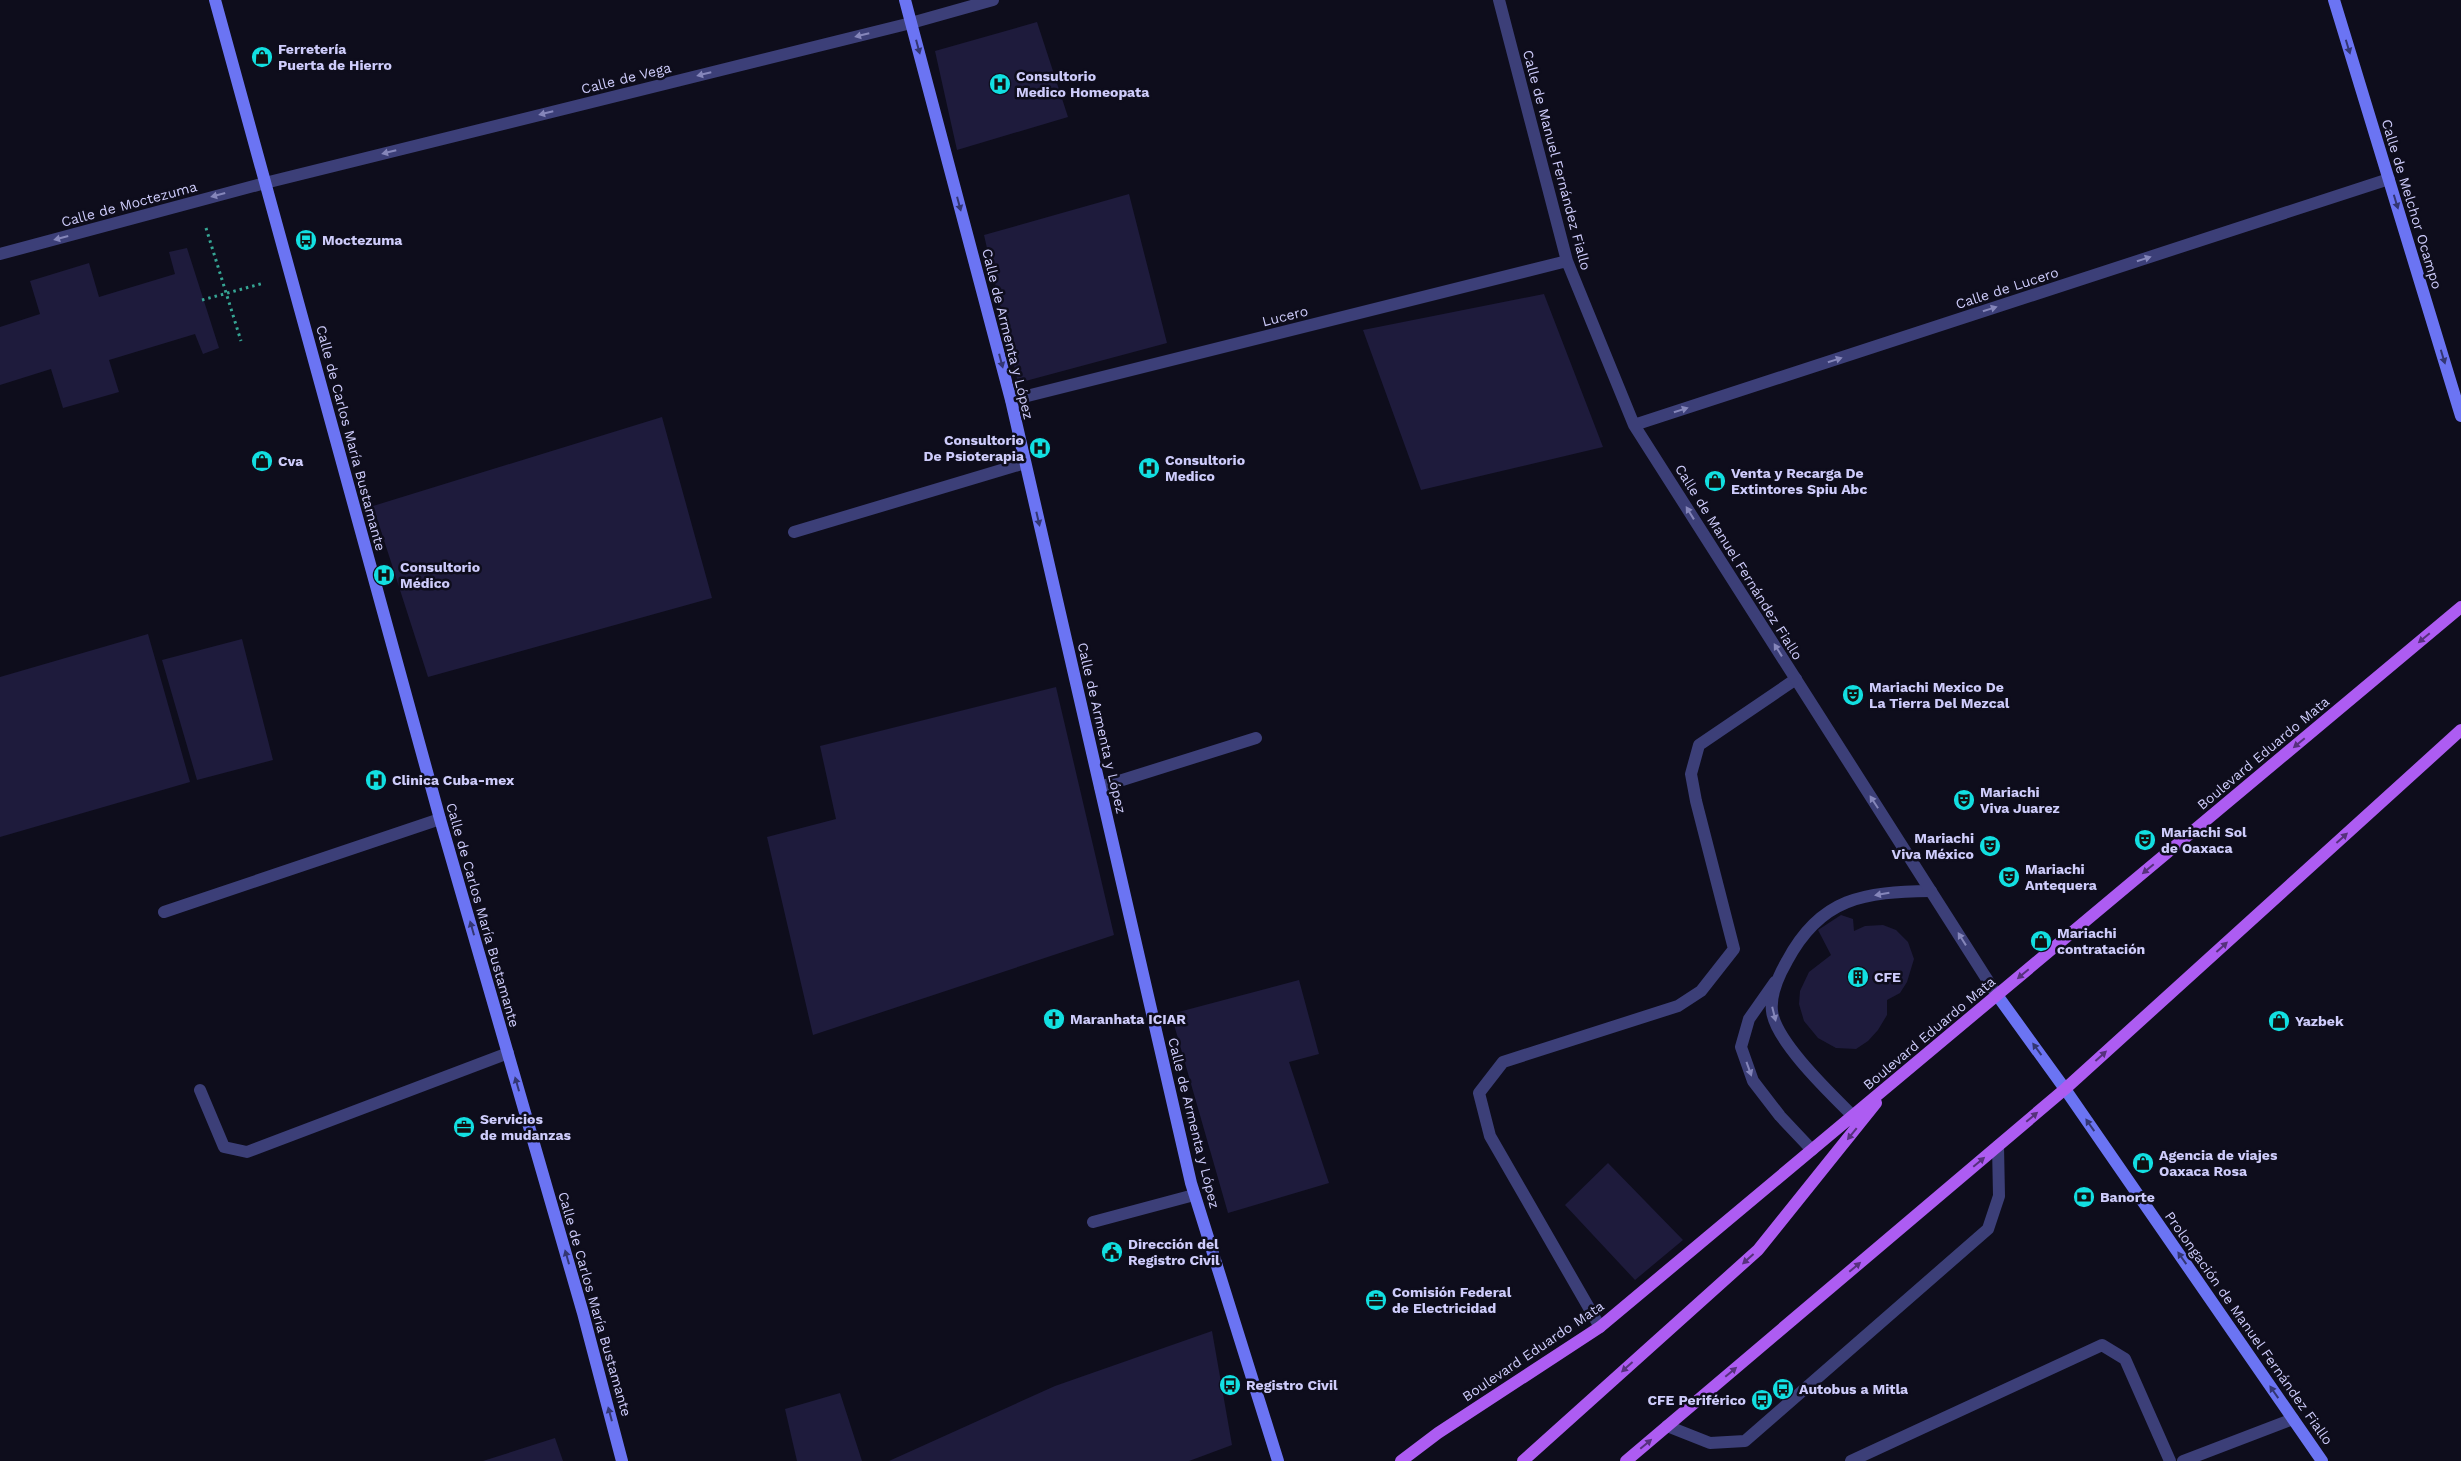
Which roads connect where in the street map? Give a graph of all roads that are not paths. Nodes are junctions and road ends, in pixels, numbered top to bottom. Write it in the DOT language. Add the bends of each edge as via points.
graph roads {
  1 [pos="216,0"];
  2 [pos="905,0"];
  3 [pos="994,0"];
  4 [pos="1499,0"];
  5 [pos="2334,0"];
  6 [pos="911,23"];
  7 [pos="2389,179"];
  8 [pos="265,183"];
  9 [pos="0,254"];
  10 [pos="1567,262"];
  11 [pos="1011,400"];
  12 [pos="2461,416"];
  13 [pos="1634,426"];
  14 [pos="1025,463"];
  15 [pos="794,532"];
  16 [pos="2461,607"];
  17 [pos="1796,679"];
  18 [pos="2461,730"];
  19 [pos="1256,738"];
  20 [pos="1100,787"];
  21 [pos="440,819"];
  22 [pos="1931,891"];
  23 [pos="164,912"];
  24 [pos="1777,980"];
  25 [pos="1997,995"];
  26 [pos="508,1053"];
  27 [pos="1893,1082"];
  28 [pos="2065,1089"];
  29 [pos="200,1090"];
  30 [pos="1853,1116"];
  31 [pos="1998,1146"];
  32 [pos="1812,1150"];
  33 [pos="1194,1195"];
  34 [pos="1093,1222"];
  35 [pos="1600,1327"];
  36 [pos="2293,1419"];
  37 [pos="1667,1426"];
  38 [pos="622,1461"];
  39 [pos="1278,1461"];
  40 [pos="1401,1461"];
  41 [pos="1523,1461"];
  42 [pos="1626,1461"];
  43 [pos="1851,1461"];
  44 [pos="2170,1461"];
  45 [pos="2183,1461"];
  46 [pos="2322,1461"];
  1 -- 8 [label="street, Calle de Carlos María Bustamante"];
  2 -- 6 [label="street, Calle de Armenta y López"];
  3 -- 6 [label="street, Calle de Vega"];
  4 -- 10 [label="street, Calle de Manuel Fernández Fiallo"];
  5 -- 7 [label="street, Calle de Melchor Ocampo, one-way"];
  6 -- 8 [label="street, Calle de Vega, one-way"];
  6 -- 11 [label="street, Calle de Armenta y López, one-way"];
  7 -- 12 [label="street, Calle de Melchor Ocampo, one-way"];
  13 -- 7 [label="street, Calle de Lucero, one-way"];
  8 -- 9 [label="street, Calle de Moctezuma, one-way"];
  8 -- 21 [label="street, Calle de Carlos María Bustamante"];
  10 -- 11 [label="street, Lucero"];
  10 -- 13 [label="street, Calle de Manuel Fernández Fiallo"];
  11 -- 14 [label="street, Calle de Armenta y López"];
  17 -- 13 [label="street, Calle de Manuel Fernández Fiallo, one-way"];
  14 -- 15 [label="street"];
  14 -- 20 [label="street, Calle de Armenta y López, one-way"];
  16 -- 25 [label="main road, Boulevard Eduardo Mata, one-way"];
  22 -- 17 [label="street, Calle de Manuel Fernández Fiallo, one-way"];
  17 -- 35 [label="street" via="1699,745 1691,774 1734,949 1701,991 1678,1006 1502,1062 1479,1093 1490,1136"];
  28 -- 18 [label="main road, one-way"];
  19 -- 20 [label="street"];
  20 -- 33 [label="street, Calle de Armenta y López"];
  21 -- 23 [label="street"];
  26 -- 21 [label="street, Calle de Carlos María Bustamante, one-way"];
  22 -- 24 [label="street, one-way" via="1894,892 1852,899 1826,913 1807,929"];
  25 -- 22 [label="street, Calle de Manuel Fernández Fiallo, one-way"];
  24 -- 30 [label="street, one-way" via="1772,1012 1784,1040"];
  24 -- 32 [label="street, one-way" via="1748,1019 1741,1047 1753,1081"];
  25 -- 27 [label="main road, Boulevard Eduardo Mata"];
  28 -- 25 [label="street, Calle de Manuel Fernández Fiallo, one-way"];
  26 -- 29 [label="street" via="247,1152 224,1147"];
  38 -- 26 [label="street, Calle de Carlos María Bustamante, one-way"];
  27 -- 30 [label="main road, Boulevard Eduardo Mata"];
  27 -- 41 [label="main road, one-way" via="1758,1250"];
  31 -- 28 [label="main road, one-way"];
  36 -- 28 [label="street, Prolongación de Manuel Fernández Fiallo, one-way"];
  30 -- 32 [label="main road, Boulevard Eduardo Mata"];
  37 -- 31 [label="main road, one-way"];
  31 -- 37 [label="street" via="1998,1196 1988,1229 1745,1442 1710,1443"];
  32 -- 35 [label="main road, Boulevard Eduardo Mata"];
  33 -- 34 [label="street"];
  33 -- 39 [label="street, Calle de Armenta y López"];
  35 -- 40 [label="main road, Boulevard Eduardo Mata" via="1438,1433"];
  36 -- 45 [label="street"];
  36 -- 46 [label="street, Prolongación de Manuel Fernández Fiallo"];
  42 -- 37 [label="main road, one-way"];
  43 -- 44 [label="street" via="2102,1345 2125,1359"];
}
